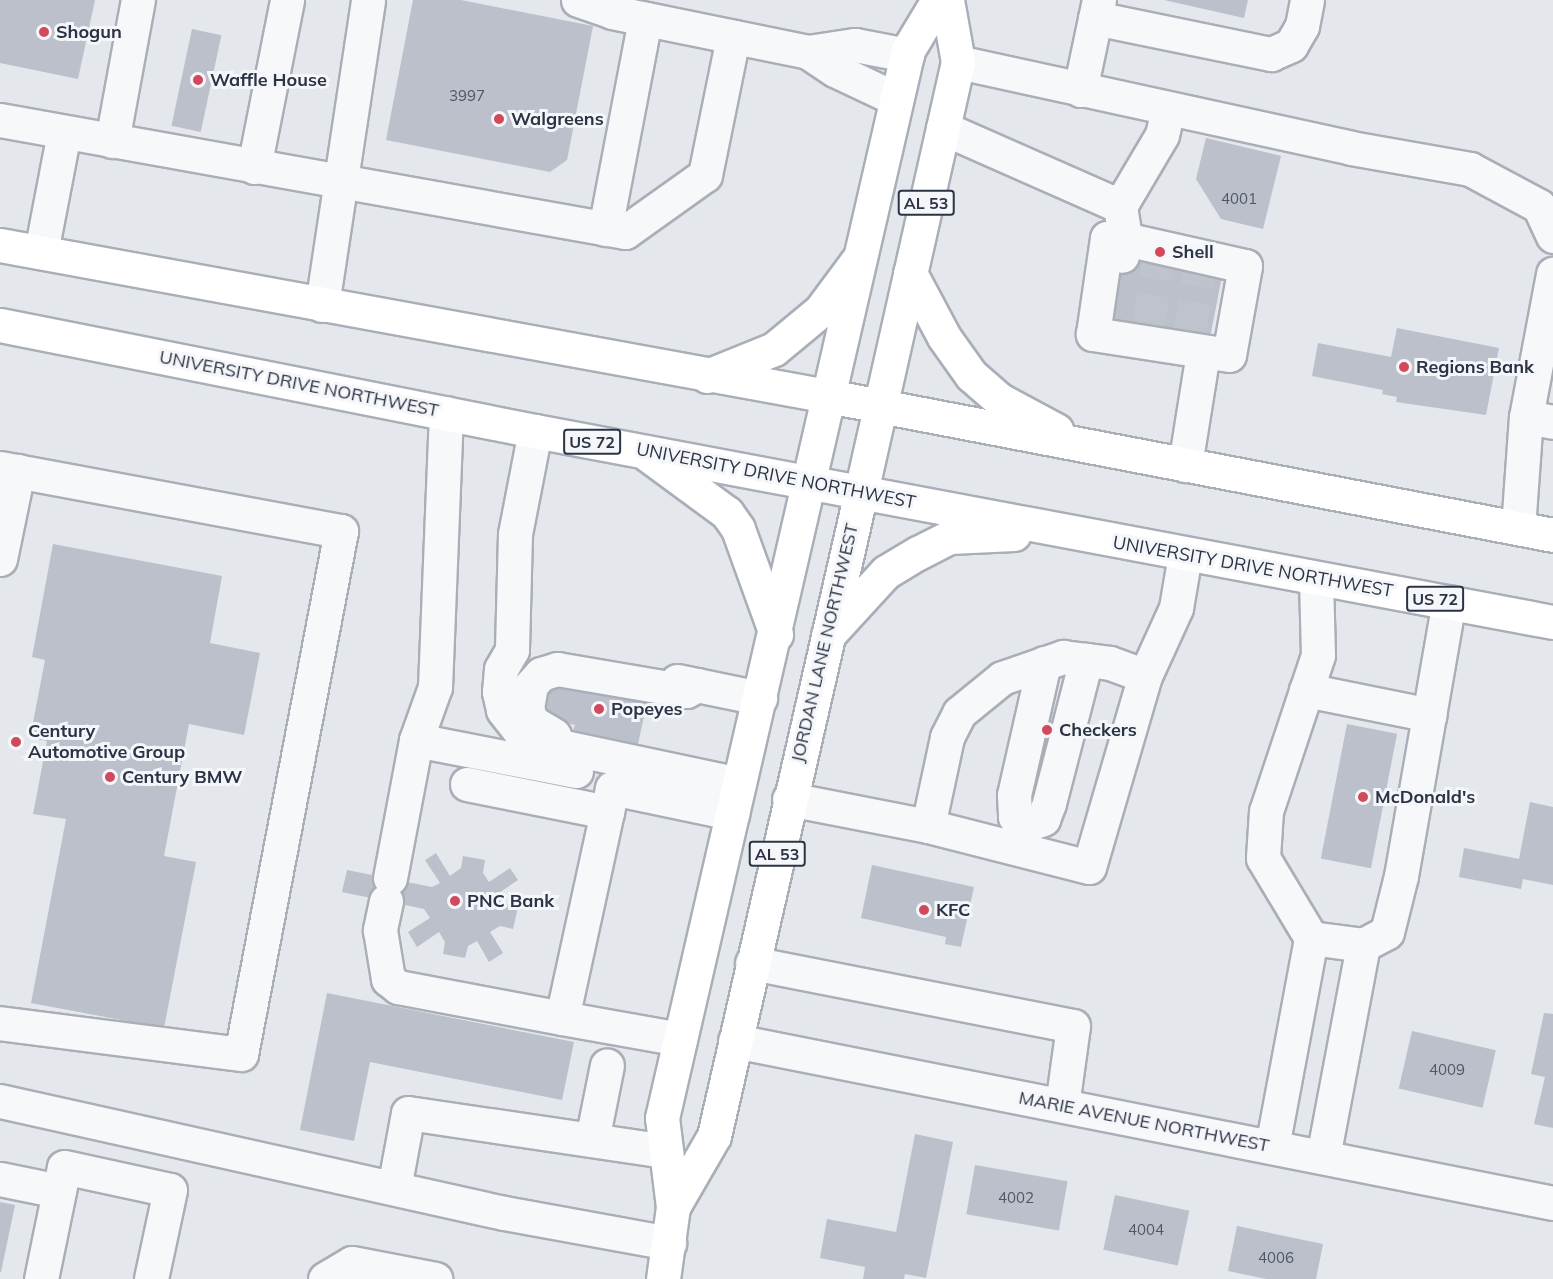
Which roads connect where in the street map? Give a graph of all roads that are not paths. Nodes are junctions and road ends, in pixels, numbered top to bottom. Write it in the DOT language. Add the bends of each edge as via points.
graph roads {
  1 [pos="138,0"];
  2 [pos="287,0"];
  3 [pos="368,0"];
  4 [pos="578,0"];
  5 [pos="938,0"];
  6 [pos="947,0"];
  7 [pos="1289,0"];
  8 [pos="1306,0"];
  9 [pos="1097,9"];
  10 [pos="645,19"];
  11 [pos="733,37"];
  12 [pos="1198,38"];
  13 [pos="808,52"];
  14 [pos="907,55"];
  15 [pos="958,62"];
  16 [pos="1080,90"];
  17 [pos="896,99"];
  18 [pos="1168,109"];
  19 [pos="0,120"];
  20 [pos="943,128"];
  21 [pos="64,132"];
  22 [pos="112,141"];
  23 [pos="254,167"];
  24 [pos="340,183"];
  25 [pos="1120,206"];
  26 [pos="605,229"];
  27 [pos="1553,236"];
  28 [pos="0,244"];
  29 [pos="1124,248"];
  30 [pos="41,252"];
  31 [pos="858,260"];
  32 [pos="910,273"];
  33 [pos="1553,274"];
  34 [pos="322,305"];
  35 [pos="0,325"];
  36 [pos="1193,345"];
  37 [pos="706,376"];
  38 [pos="828,396"];
  39 [pos="880,406"];
  40 [pos="446,413"];
  41 [pos="1540,419"];
  42 [pos="535,431"];
  43 [pos="1087,446"];
  44 [pos="642,451"];
  45 [pos="1185,465"];
  46 [pos="9,470"];
  47 [pos="810,481"];
  48 [pos="861,492"];
  49 [pos="1518,528"];
  50 [pos="1066,532"];
  51 [pos="1553,535"];
  52 [pos="1185,555"];
  53 [pos="0,559"];
  54 [pos="1316,579"];
  55 [pos="1449,602"];
  56 [pos="1553,622"];
  57 [pos="776,634"];
  58 [pos="828,635"];
  59 [pos="512,650"];
  60 [pos="1086,660"];
  61 [pos="1044,663"];
  62 [pos="1145,676"];
  63 [pos="698,685"];
  64 [pos="1306,690"];
  65 [pos="760,698"];
  66 [pos="1430,715"];
  67 [pos="416,740"];
  68 [pos="694,776"];
  69 [pos="467,784"];
  70 [pos="735,798"];
  71 [pos="789,799"];
  72 [pos="610,800"];
  73 [pos="928,826"];
  74 [pos="1025,837"];
  75 [pos="1311,939"];
  76 [pos="1364,945"];
  77 [pos="752,963"];
  78 [pos="562,1018"];
  79 [pos="0,1023"];
  80 [pos="680,1039"];
  81 [pos="735,1041"];
  82 [pos="607,1065"];
  83 [pos="0,1101"];
  84 [pos="1062,1105"];
  85 [pos="592,1140"];
  86 [pos="1272,1148"];
  87 [pos="666,1151"];
  88 [pos="1323,1157"];
  89 [pos="0,1179"];
  90 [pos="394,1188"];
  91 [pos="59,1191"];
  92 [pos="1553,1203"];
  93 [pos="673,1207"];
  94 [pos="669,1243"];
  95 [pos="41,1279"];
  96 [pos="152,1279"];
  97 [pos="325,1279"];
  98 [pos="435,1279"];
  99 [pos="663,1279"];
  1 -- 22 [label="street"];
  2 -- 23 [label="street"];
  3 -- 24 [label="street"];
  4 -- 10 [label="street"];
  5 -- 14 [label="main road, JORDAN LANE NORTHWEST / AL 53"];
  6 -- 15 [label="main road, JORDAN LANE NORTHWEST / AL 53"];
  7 -- 12 [label="street" via="1283,23 1269,32"];
  8 -- 12 [label="street" via="1302,26 1291,45 1271,54"];
  9 -- 12 [label="street"];
  9 -- 16 [label="street"];
  10 -- 11 [label="street"];
  10 -- 26 [label="street"];
  11 -- 13 [label="street"];
  11 -- 26 [label="street" via="705,175 625,232"];
  13 -- 14 [label="street" via="855,45"];
  13 -- 17 [label="street" via="835,70"];
  14 -- 17 [label="main road, JORDAN LANE NORTHWEST / AL 53"];
  15 -- 16 [label="street"];
  15 -- 20 [label="main road, JORDAN LANE NORTHWEST / AL 53"];
  16 -- 18 [label="street"];
  17 -- 31 [label="main road, JORDAN LANE NORTHWEST / AL 53"];
  18 -- 25 [label="street" via="1162,135"];
  18 -- 27 [label="street" via="1470,169 1539,206"];
  19 -- 21 [label="street"];
  20 -- 25 [label="street"];
  20 -- 32 [label="main road, JORDAN LANE NORTHWEST / AL 53"];
  21 -- 22 [label="street"];
  21 -- 30 [label="street"];
  22 -- 23 [label="street"];
  23 -- 24 [label="street"];
  24 -- 26 [label="street"];
  24 -- 34 [label="street"];
  25 -- 29 [label="street"];
  28 -- 30 [label="main road"];
  29 -- 36 [label="street" via="1107,238 1093,334 1108,328"];
  29 -- 36 [label="street" via="1201,264 1245,266 1229,356"];
  30 -- 34 [label="main road"];
  31 -- 37 [label="main road" via="820,311 774,349"];
  31 -- 38 [label="main road, JORDAN LANE NORTHWEST / AL 53"];
  32 -- 39 [label="main road, JORDAN LANE NORTHWEST / AL 53"];
  32 -- 43 [label="main road" via="944,337 971,375 1000,400"];
  33 -- 41 [label="street"];
  34 -- 37 [label="main road"];
  35 -- 40 [label="main road, UNIVERSITY DRIVE NORTHWEST / US 72"];
  36 -- 45 [label="street"];
  37 -- 38 [label="main road"];
  38 -- 39 [label="main road"];
  38 -- 47 [label="main road, JORDAN LANE NORTHWEST / AL 53"];
  39 -- 43 [label="main road"];
  39 -- 48 [label="main road, JORDAN LANE NORTHWEST / AL 53"];
  40 -- 42 [label="main road, UNIVERSITY DRIVE NORTHWEST / US 72"];
  40 -- 67 [label="street" via="435,687"];
  41 -- 49 [label="street"];
  42 -- 44 [label="main road, UNIVERSITY DRIVE NORTHWEST / US 72"];
  42 -- 59 [label="street" via="515,534"];
  43 -- 45 [label="main road"];
  44 -- 47 [label="main road, UNIVERSITY DRIVE NORTHWEST / US 72"];
  44 -- 57 [label="main road" via="727,513 738,529"];
  45 -- 49 [label="main road"];
  46 -- 53 [label="street"];
  46 -- 79 [label="street" via="341,531 241,1054"];
  47 -- 48 [label="main road, UNIVERSITY DRIVE NORTHWEST / US 72"];
  47 -- 57 [label="main road, JORDAN LANE NORTHWEST / AL 53"];
  48 -- 50 [label="main road, UNIVERSITY DRIVE NORTHWEST / US 72"];
  48 -- 58 [label="main road, JORDAN LANE NORTHWEST / AL 53"];
  49 -- 51 [label="main road"];
  50 -- 52 [label="main road, UNIVERSITY DRIVE NORTHWEST / US 72"];
  50 -- 58 [label="main road" via="950,537 886,572"];
  52 -- 54 [label="main road, UNIVERSITY DRIVE NORTHWEST / US 72"];
  52 -- 62 [label="street" via="1176,608"];
  54 -- 55 [label="main road, UNIVERSITY DRIVE NORTHWEST / US 72"];
  54 -- 64 [label="street" via="1318,656"];
  55 -- 56 [label="main road, UNIVERSITY DRIVE NORTHWEST / US 72"];
  55 -- 66 [label="street"];
  57 -- 65 [label="main road, JORDAN LANE NORTHWEST / AL 53"];
  58 -- 71 [label="main road, JORDAN LANE NORTHWEST / AL 53"];
  59 -- 63 [label="street"];
  59 -- 68 [label="street" via="501,669 499,692 503,710 520,732 571,751"];
  60 -- 61 [label="street" via="1063,657"];
  60 -- 62 [label="street" via="1110,663"];
  60 -- 74 [label="street" via="1049,803 1043,819"];
  61 -- 73 [label="street" via="1002,678 959,713 948,737"];
  61 -- 74 [label="street" via="1014,795 1015,816"];
  62 -- 74 [label="street" via="1089,867"];
  63 -- 65 [label="street"];
  63 -- 68 [label="street" via="686,691 557,669 541,674 531,685 527,708 531,722 551,734 676,760"];
  64 -- 66 [label="street"];
  64 -- 75 [label="street" via="1266,811 1263,858"];
  65 -- 70 [label="main road, JORDAN LANE NORTHWEST / AL 53"];
  66 -- 76 [label="street" via="1387,932"];
  67 -- 72 [label="street" via="591,774"];
  67 -- 78 [label="street" via="380,930 388,978 398,987"];
  68 -- 70 [label="street"];
  69 -- 72 [label="street"];
  70 -- 72 [label="street"];
  70 -- 80 [label="main road, JORDAN LANE NORTHWEST / AL 53"];
  71 -- 73 [label="street"];
  71 -- 77 [label="main road, JORDAN LANE NORTHWEST / AL 53"];
  72 -- 78 [label="street"];
  73 -- 74 [label="street"];
  75 -- 76 [label="street"];
  75 -- 86 [label="street"];
  76 -- 88 [label="street"];
  77 -- 81 [label="main road, JORDAN LANE NORTHWEST / AL 53"];
  77 -- 84 [label="street" via="1073,1026"];
  78 -- 80 [label="street"];
  80 -- 87 [label="main road, JORDAN LANE NORTHWEST / AL 53" via="662,1118"];
  81 -- 84 [label="street, MARIE AVENUE NORTHWEST"];
  81 -- 93 [label="main road, JORDAN LANE NORTHWEST / AL 53" via="714,1136"];
  82 -- 85 [label="street"];
  83 -- 90 [label="street"];
  84 -- 86 [label="street, MARIE AVENUE NORTHWEST"];
  85 -- 87 [label="street"];
  85 -- 90 [label="street" via="408,1113"];
  86 -- 88 [label="street, MARIE AVENUE NORTHWEST"];
  87 -- 93 [label="main road, JORDAN LANE NORTHWEST / AL 53"];
  88 -- 92 [label="street, MARIE AVENUE NORTHWEST"];
  89 -- 91 [label="street"];
  90 -- 94 [label="street"];
  91 -- 95 [label="street"];
  91 -- 96 [label="street" via="64,1167 170,1190"];
  93 -- 94 [label="main road, JORDAN LANE NORTHWEST / AL 53"];
  94 -- 99 [label="main road, JORDAN LANE NORTHWEST / AL 53"];
  97 -- 98 [label="street" via="352,1263"];
}
